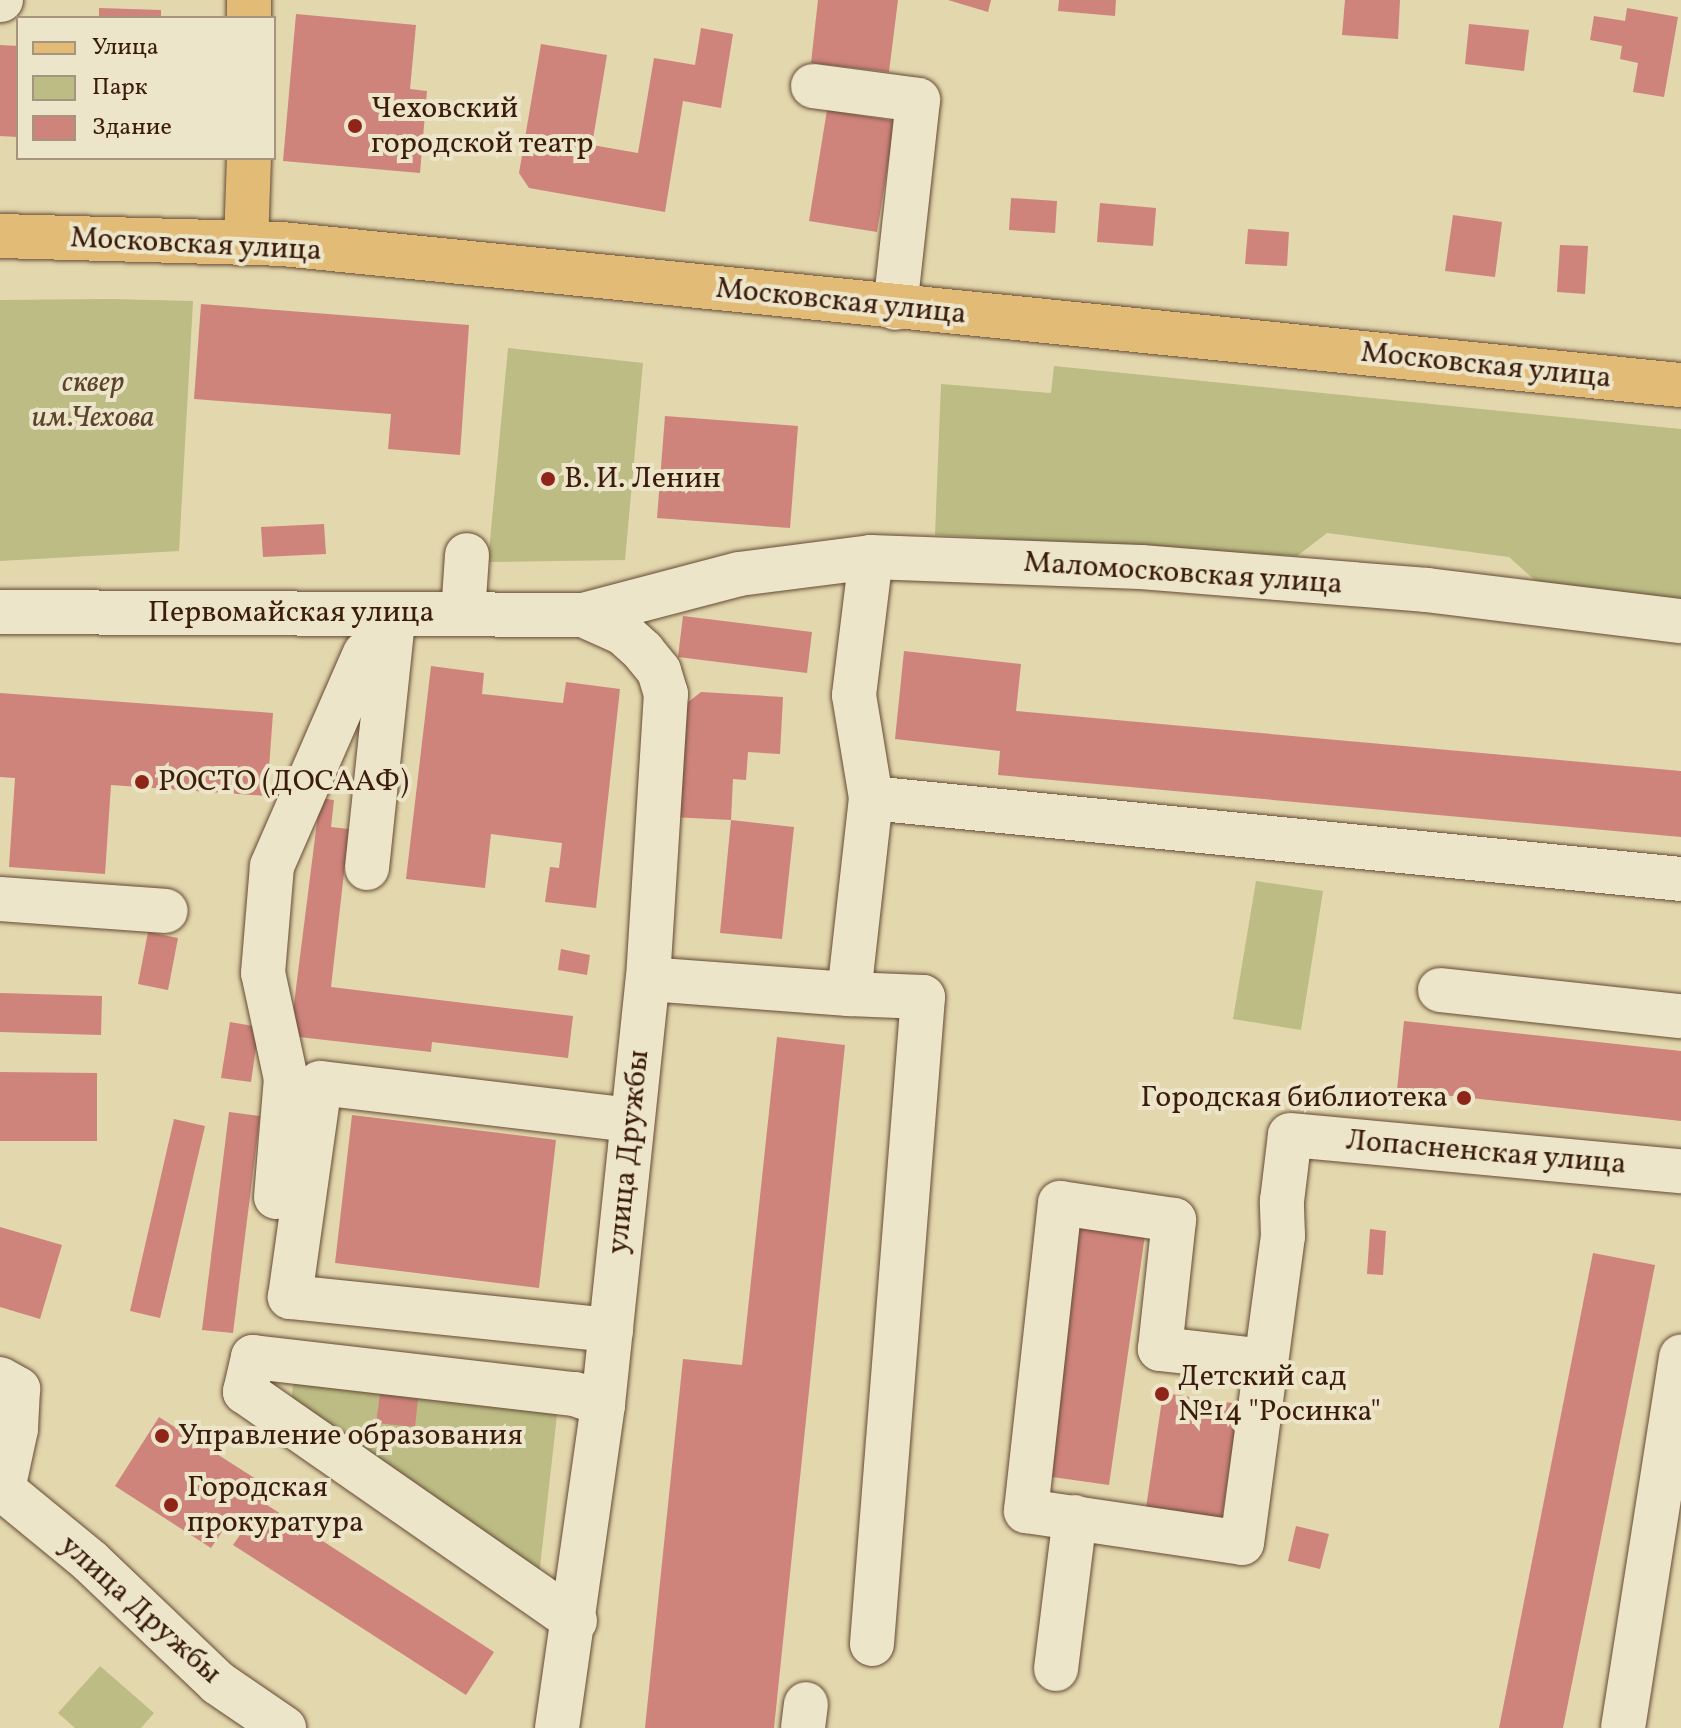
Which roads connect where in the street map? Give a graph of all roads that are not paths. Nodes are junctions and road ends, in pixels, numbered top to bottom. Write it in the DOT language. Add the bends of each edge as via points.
graph roads {
  1 [pos="813,86"];
  2 [pos="249,160"];
  3 [pos="0,236"];
  4 [pos="246,243"];
  5 [pos="895,308"];
  6 [pos="1681,385"];
  7 [pos="467,555"];
  8 [pos="871,557"];
  9 [pos="686,586"];
  10 [pos="0,612"];
  11 [pos="393,614"];
  12 [pos="463,614"];
  13 [pos="583,615"];
  14 [pos="1681,621"];
  15 [pos="365,653"];
  16 [pos="659,671"];
  17 [pos="871,798"];
  18 [pos="367,868"];
  19 [pos="1681,879"];
  20 [pos="0,899"];
  21 [pos="166,911"];
  22 [pos="648,979"];
  23 [pos="1440,990"];
  24 [pos="849,994"];
  25 [pos="1681,1016"];
  26 [pos="303,1081"];
  27 [pos="631,1120"];
  28 [pos="1681,1171"];
  29 [pos="268,1307"];
  30 [pos="611,1330"];
  31 [pos="1681,1356"];
  32 [pos="1266,1361"];
  33 [pos="0,1379"];
  34 [pos="603,1404"];
  35 [pos="2,1488"];
  36 [pos="1075,1517"];
  37 [pos="575,1621"];
  38 [pos="872,1644"];
  39 [pos="1056,1669"];
  40 [pos="284,1728"];
  41 [pos="557,1728"];
  42 [pos="1623,1728"];
  1 -- 5 [label="street" via="918,100"];
  2 -- 4 [label="main road"];
  3 -- 4 [label="main road, Московская улица"];
  4 -- 5 [label="main road, Московская улица"];
  5 -- 6 [label="main road, Московская улица"];
  7 -- 12 [label="street"];
  8 -- 9 [label="street, Маломосковская улица"];
  8 -- 14 [label="street, Маломосковская улица" via="1154,568 1427,590"];
  8 -- 17 [label="street" via="854,695"];
  9 -- 13 [label="street"];
  9 -- 16 [label="street, улица Дружбы" via="664,609"];
  10 -- 11 [label="street, Первомайская улица"];
  11 -- 12 [label="street, Первомайская улица"];
  11 -- 18 [label="street"];
  12 -- 13 [label="street, Первомайская улица"];
  13 -- 16 [label="street" via="623,633"];
  15 -- 26 [label="street" via="272,866 263,973"];
  16 -- 22 [label="street, улица Дружбы" via="666,694"];
  17 -- 19 [label="street"];
  17 -- 24 [label="street"];
  20 -- 21 [label="street"];
  22 -- 24 [label="street"];
  22 -- 27 [label="street, улица Дружбы"];
  23 -- 25 [label="street"];
  24 -- 38 [label="street" via="923,997"];
  26 -- 27 [label="street"];
  26 -- 29 [label="street"];
  26 -- 30 [label="street" via="290,1297"];
  27 -- 30 [label="street, улица Дружбы"];
  28 -- 32 [label="street, Лопасненская улица" via="1290,1135"];
  30 -- 34 [label="street, улица Дружбы"];
  31 -- 42 [label="street"];
  32 -- 36 [label="street" via="1242,1543"];
  32 -- 36 [label="street" via="1160,1349 1174,1220 1060,1203 1026,1511"];
  33 -- 35 [label="street" via="18,1389 16,1429"];
  34 -- 37 [label="street, улица Дружбы"];
  34 -- 37 [label="street" via="575,1394 253,1357 245,1392"];
  35 -- 40 [label="street, улица Дружбы" via="90,1561 218,1683"];
  36 -- 39 [label="street"];
  37 -- 41 [label="street, улица Дружбы"];
}
